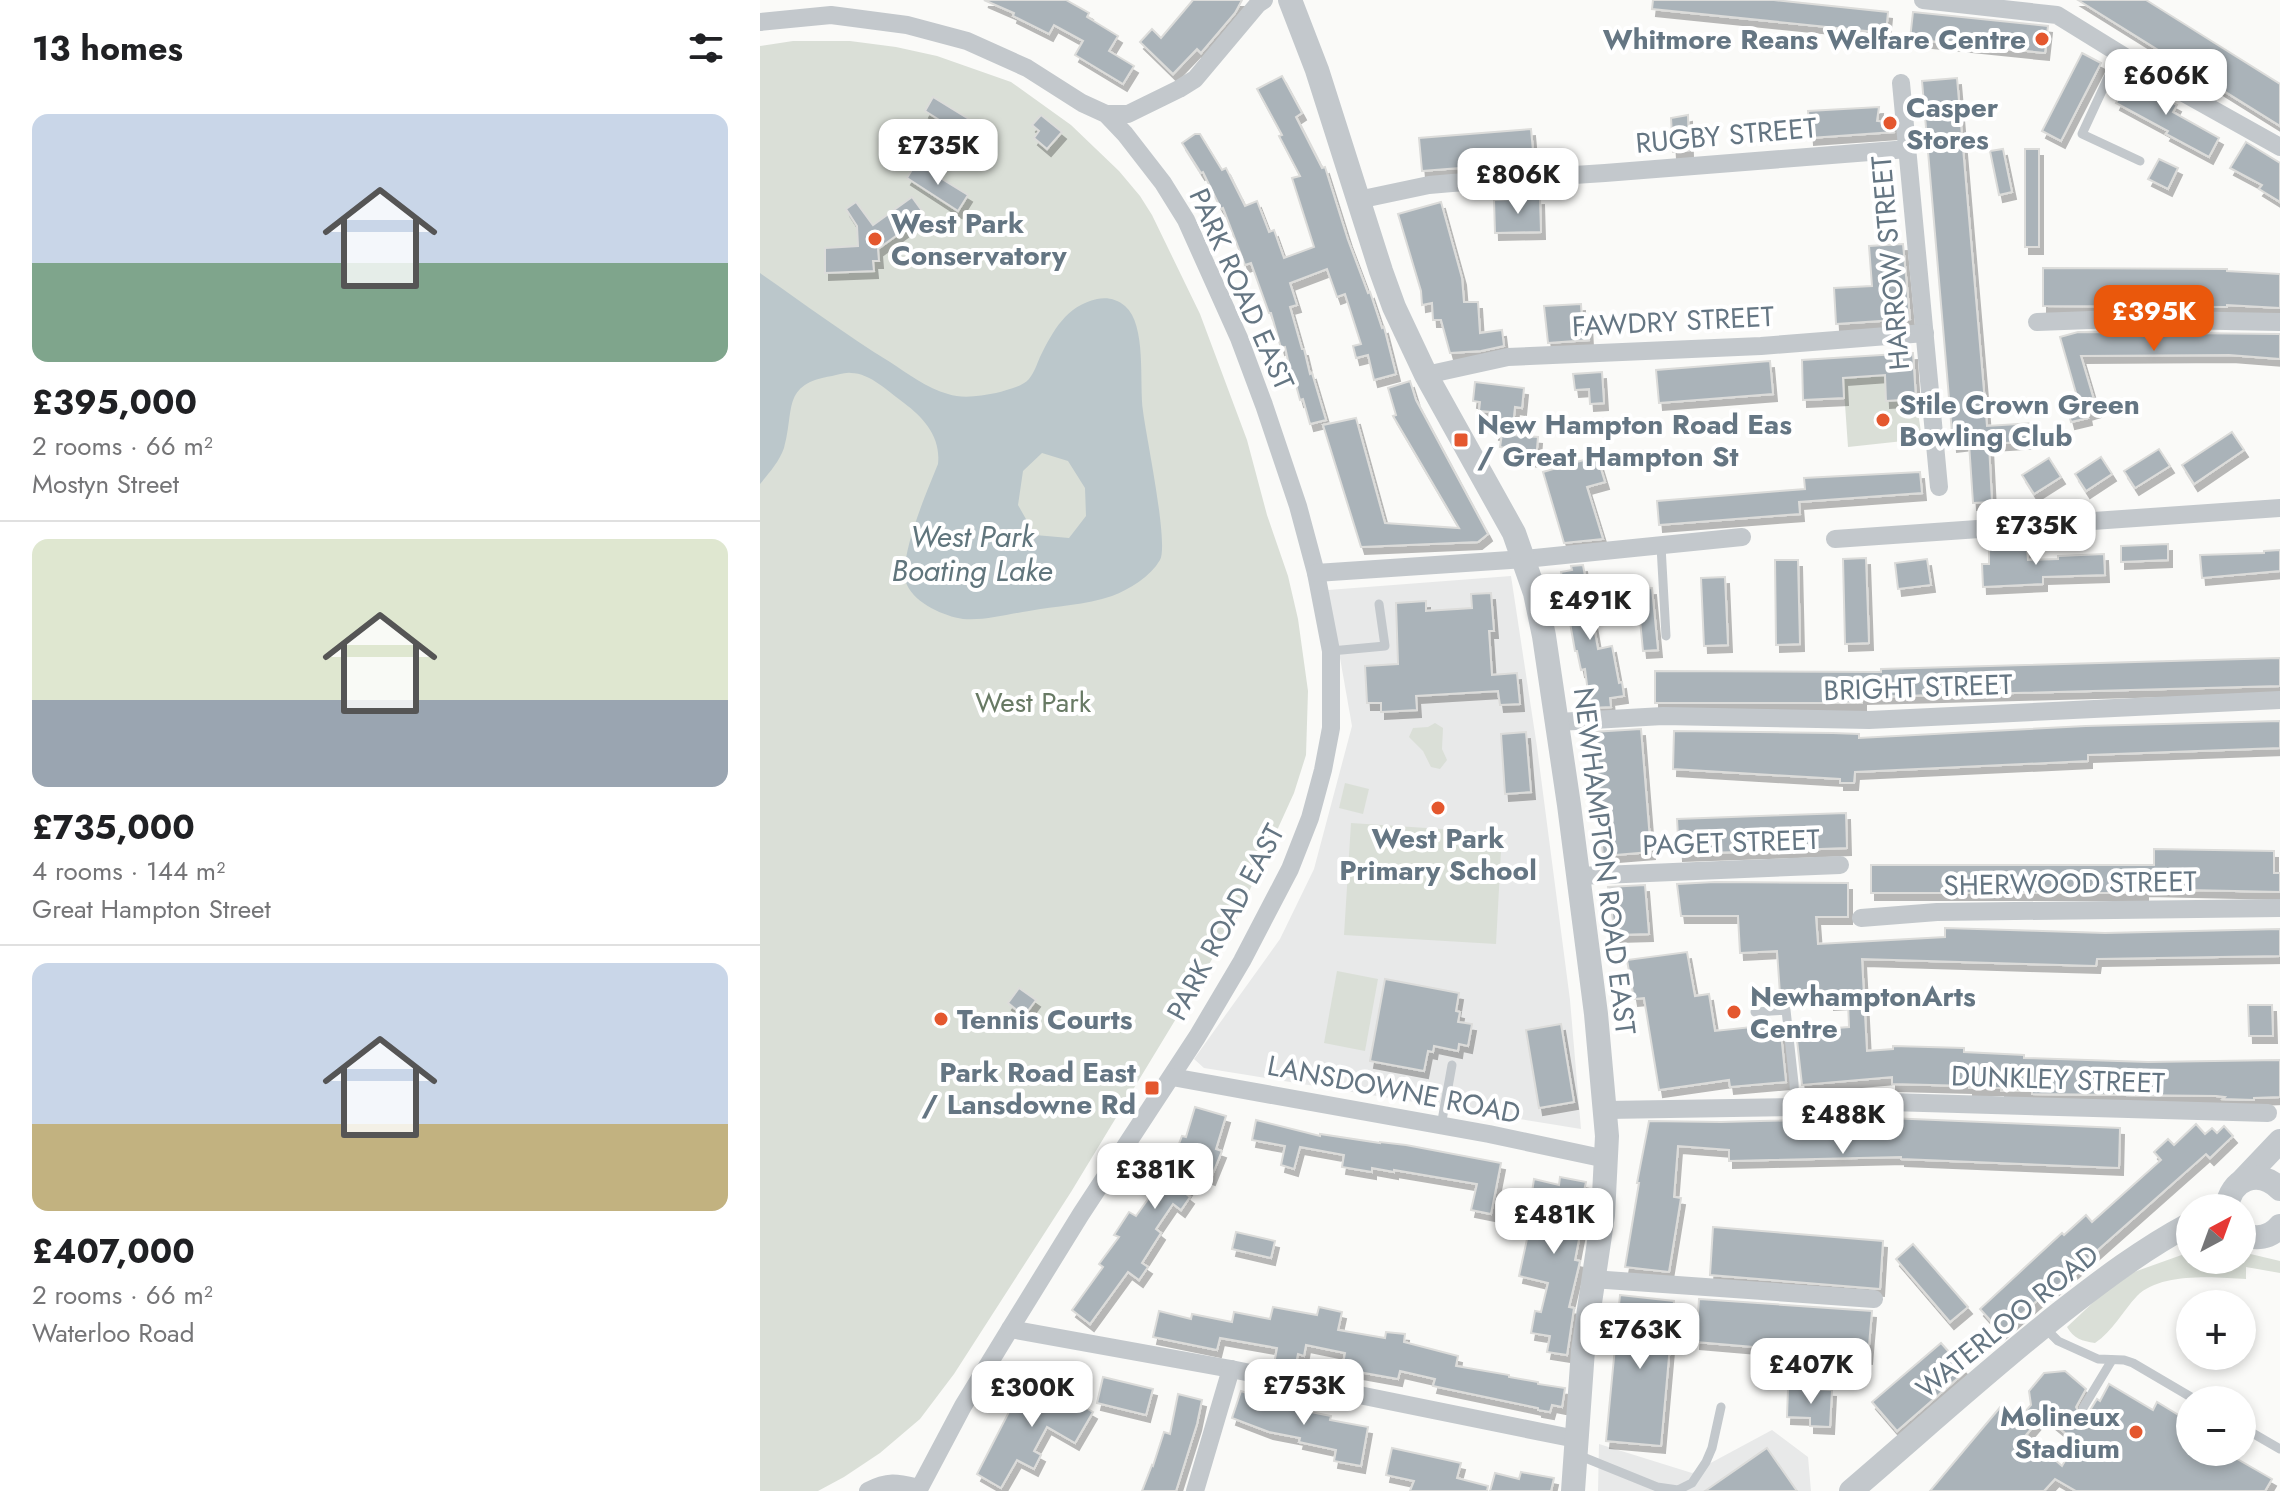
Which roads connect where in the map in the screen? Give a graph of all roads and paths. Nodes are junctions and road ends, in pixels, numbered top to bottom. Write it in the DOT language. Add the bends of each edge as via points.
graph roads {
  1 [pos="1264,0"];
  2 [pos="1290,0"];
  3 [pos="1923,0"];
  4 [pos="2061,7"];
  5 [pos="760,22"];
  6 [pos="2120,54"];
  7 [pos="1901,83"];
  8 [pos="1106,114"];
  9 [pos="2280,147"];
  10 [pos="1908,149"];
  11 [pos="2140,161"];
  12 [pos="1358,200"];
  13 [pos="2037,322"];
  14 [pos="2280,322"];
  15 [pos="1925,333"];
  16 [pos="1426,375"];
  17 [pos="1939,487"];
  18 [pos="2280,508"];
  19 [pos="1742,537"];
  20 [pos="1835,539"];
  21 [pos="1661,546"];
  22 [pos="1525,559"];
  23 [pos="1316,573"];
  24 [pos="1379,604"];
  25 [pos="1666,636"];
  26 [pos="1331,651"];
  27 [pos="2280,700"];
  28 [pos="1558,722"];
  29 [pos="1840,865"];
  30 [pos="1578,876"];
  31 [pos="2280,908"];
  32 [pos="1861,918"];
  33 [pos="1755,1012"];
  34 [pos="1452,1065"];
  35 [pos="1172,1077"];
  36 [pos="1795,1107"];
  37 [pos="1606,1110"];
  38 [pos="2268,1113"];
  39 [pos="1441,1126"];
  40 [pos="2280,1141"];
  41 [pos="1606,1159"];
  42 [pos="2242,1181"];
  43 [pos="2280,1189"];
  44 [pos="2230,1194"];
  45 [pos="2176,1234"];
  46 [pos="2276,1234"];
  47 [pos="2256,1237"];
  48 [pos="1592,1279"];
  49 [pos="1874,1299"];
  50 [pos="2044,1326"];
  51 [pos="1010,1329"];
  52 [pos="2112,1360"];
  53 [pos="1231,1369"];
  54 [pos="2176,1388"];
  55 [pos="1721,1407"];
  56 [pos="2083,1408"];
  57 [pos="2256,1435"];
  58 [pos="1576,1447"];
  59 [pos="2280,1449"];
  60 [pos="919,1490"];
  61 [pos="868,1491"];
  62 [pos="1195,1491"];
  63 [pos="1573,1491"];
  64 [pos="1851,1491"];
  1 -- 8 [label="street" via="1195,79 1128,114"];
  2 -- 12 [label="street, NEWHAMPTON ROAD EAST"];
  3 -- 4 [label="street"];
  4 -- 6 [label="street"];
  5 -- 8 [label="street" via="831,15 907,25 967,41"];
  6 -- 9 [label="street"];
  6 -- 11 [label="lane" via="2082,134"];
  7 -- 10 [label="street, HARROW STREET"];
  8 -- 23 [label="street, PARK ROAD EAST" via="1163,183 1205,260 1264,405"];
  10 -- 12 [label="street, RUGBY STREET" via="1429,185"];
  10 -- 15 [label="street, HARROW STREET"];
  12 -- 16 [label="street, NEWHAMPTON ROAD EAST" via="1394,307"];
  13 -- 14 [label="street"];
  15 -- 16 [label="street, FAWDRY STREET" via="1508,357"];
  15 -- 17 [label="street, HARROW STREET"];
  16 -- 22 [label="street, NEWHAMPTON ROAD EAST"];
  18 -- 20 [label="street"];
  19 -- 21 [label="street"];
  21 -- 22 [label="street"];
  21 -- 25 [label="lane"];
  22 -- 23 [label="street"];
  22 -- 28 [label="street, NEWHAMPTON ROAD EAST"];
  23 -- 26 [label="street, PARK ROAD EAST"];
  24 -- 26 [label="lane" via="1385,646"];
  26 -- 35 [label="street, PARK ROAD EAST" via="1331,728 1310,818 1267,915"];
  27 -- 28 [label="street, BRIGHT STREET" via="1869,720 1663,716"];
  28 -- 30 [label="street, NEWHAMPTON ROAD EAST"];
  29 -- 30 [label="street, PAGET STREET"];
  30 -- 37 [label="street, NEWHAMPTON ROAD EAST"];
  31 -- 32 [label="street, SHERWOOD STREET" via="1937,912"];
  33 -- 36 [label="lane" via="1786,1010"];
  34 -- 39 [label="lane"];
  35 -- 39 [label="street, LANSDOWNE ROAD"];
  35 -- 51 [label="street, PARK ROAD EAST"];
  36 -- 37 [label="street, DUNKLEY STREET"];
  36 -- 38 [label="street, DUNKLEY STREET" via="1890,1102"];
  37 -- 41 [label="street, NEWHAMPTON ROAD EAST"];
  39 -- 41 [label="street, LANSDOWNE ROAD"];
  40 -- 42 [label="street"];
  41 -- 48 [label="street, NEWHAMPTON ROAD EAST"];
  42 -- 43 [label="street" via="2266,1179"];
  42 -- 44 [label="street"];
  45 -- 50 [label="street, WATERLOO ROAD" via="2108,1275"];
  46 -- 47 [label="street"];
  48 -- 49 [label="street"];
  48 -- 58 [label="street, NEWHAMPTON ROAD EAST"];
  50 -- 52 [label="lane" via="2058,1341"];
  50 -- 64 [label="street, WATERLOO ROAD"];
  51 -- 53 [label="street"];
  51 -- 60 [label="street, PARK ROAD EAST"];
  52 -- 54 [label="lane" via="2133,1363"];
  52 -- 56 [label="lane"];
  53 -- 58 [label="street"];
  53 -- 62 [label="street"];
  55 -- 58 [label="lane" via="1706,1462 1692,1483 1678,1490 1657,1487"];
  57 -- 59 [label="lane"];
  58 -- 63 [label="street, NEWHAMPTON ROAD EAST"];
  60 -- 61 [label="street, PARK ROAD EAST" via="884,1483"];
}
